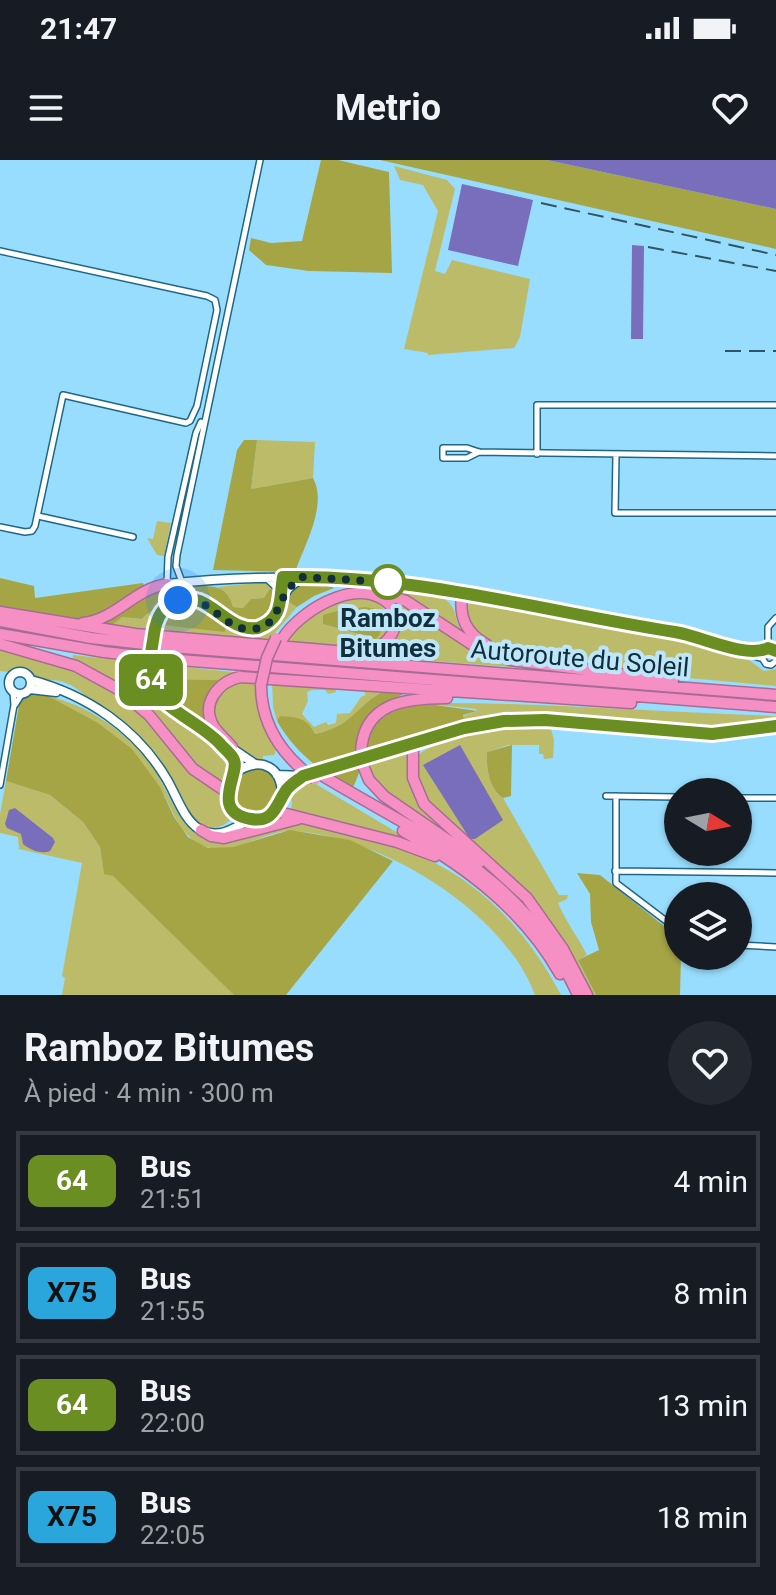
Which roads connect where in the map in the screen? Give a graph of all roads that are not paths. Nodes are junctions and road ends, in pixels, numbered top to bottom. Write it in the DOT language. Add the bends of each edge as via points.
graph roads {
  1 [pos="260,160"];
  2 [pos="0,251"];
  3 [pos="776,405"];
  4 [pos="206,414"];
  5 [pos="479,452"];
  6 [pos="537,454"];
  7 [pos="616,455"];
  8 [pos="776,456"];
  9 [pos="776,513"];
  10 [pos="38,516"];
  11 [pos="0,527"];
  12 [pos="133,537"];
  13 [pos="286,577"];
  14 [pos="302,577"];
  15 [pos="268,578"];
  16 [pos="182,583"];
  17 [pos="167,584"];
  18 [pos="284,590"];
  19 [pos="462,594"];
  20 [pos="0,612"];
  21 [pos="776,618"];
  22 [pos="0,621"];
  23 [pos="49,621"];
  24 [pos="0,634"];
  25 [pos="279,638"];
  26 [pos="0,644"];
  27 [pos="768,648"];
  28 [pos="776,651"];
  29 [pos="761,655"];
  30 [pos="774,664"];
  31 [pos="573,669"];
  32 [pos="14,684"];
  33 [pos="704,690"];
  34 [pos="776,695"];
  35 [pos="510,697"];
  36 [pos="707,703"];
  37 [pos="776,707"];
  38 [pos="776,726"];
  39 [pos="214,736"];
  40 [pos="413,743"];
  41 [pos="232,747"];
  42 [pos="255,764"];
  43 [pos="235,773"];
  44 [pos="311,774"];
  45 [pos="277,775"];
  46 [pos="0,785"];
  47 [pos="227,792"];
  48 [pos="282,794"];
  49 [pos="606,796"];
  50 [pos="616,796"];
  51 [pos="664,797"];
  52 [pos="752,798"];
  53 [pos="776,798"];
  54 [pos="235,811"];
  55 [pos="275,811"];
  56 [pos="307,818"];
  57 [pos="250,819"];
  58 [pos="201,830"];
  59 [pos="226,832"];
  60 [pos="615,871"];
  61 [pos="776,873"];
  62 [pos="477,877"];
  63 [pos="664,919"];
  64 [pos="752,946"];
  65 [pos="776,947"];
  66 [pos="571,995"];
  67 [pos="583,995"];
  1 -- 4 [label="street"];
  2 -- 10 [label="street" via="207,296 217,304 190,421 63,395"];
  3 -- 6 [label="street" via="537,405"];
  4 -- 16 [label="street" via="176,561"];
  4 -- 17 [label="street" via="196,433 168,557"];
  5 -- 5 [label="street" via="443,448 443,458 467,458"];
  5 -- 6 [label="street"];
  6 -- 7 [label="street"];
  7 -- 8 [label="street"];
  7 -- 9 [label="street" via="615,513"];
  10 -- 11 [label="street" via="32,531"];
  10 -- 12 [label="street"];
  13 -- 14 [label="main road"];
  13 -- 15 [label="main road"];
  13 -- 18 [label="main road"];
  14 -- 18 [label="main road"];
  14 -- 19 [label="main road" via="380,581"];
  15 -- 16 [label="main road"];
  15 -- 18 [label="main road"];
  16 -- 17 [label="main road"];
  17 -- 23 [label="highway" via="143,591 95,621"];
  18 -- 39 [label="main road, bridge" via="275,617 258,628 236,626 190,598 169,604 161,613 150,668 152,687 160,699"];
  19 -- 29 [label="street" via="687,634"];
  19 -- 31 [label="highway" via="462,619 477,639 507,653"];
  20 -- 23 [label="highway"];
  21 -- 27 [label="street" via="768,627"];
  22 -- 33 [label="highway, Autoroute du Soleil" via="171,647"];
  23 -- 25 [label="highway" via="168,637 372,652 390,639 393,615 380,598 341,597 308,612"];
  24 -- 36 [label="highway, Autoroute du Soleil" via="156,658"];
  25 -- 31 [label="highway" via="294,615 320,597 374,590 406,601 494,655"];
  25 -- 44 [label="highway" via="264,685 279,734"];
  26 -- 47 [label="highway" via="76,666 118,689 149,715 198,773"];
  27 -- 28 [label="street"];
  27 -- 29 [label="street"];
  29 -- 30 [label="street" via="763,663"];
  31 -- 33 [label="highway" via="690,683"];
  32 -- 46 [label="street"];
  32 -- 58 [label="main road" via="55,692 108,716 150,755"];
  33 -- 34 [label="highway, Autoroute du Soleil"];
  35 -- 36 [label="highway" via="693,707"];
  35 -- 41 [label="highway" via="240,677 221,685 210,705 213,725"];
  35 -- 67 [label="highway" via="396,703 370,724 362,759 380,793 465,851 517,896 561,953"];
  36 -- 37 [label="highway, Autoroute du Soleil"];
  38 -- 40 [label="main road" via="712,734 516,720"];
  39 -- 41 [label="main road"];
  39 -- 43 [label="main road" via="232,757"];
  40 -- 44 [label="main road"];
  40 -- 67 [label="highway" via="413,778 424,804 527,898 563,949"];
  41 -- 42 [label="main road"];
  42 -- 43 [label="main road"];
  42 -- 45 [label="main road"];
  43 -- 47 [label="main road"];
  44 -- 45 [label="main road"];
  44 -- 48 [label="main road"];
  44 -- 62 [label="highway"];
  44 -- 67 [label="highway" via="454,852 496,882 544,937"];
  45 -- 48 [label="main road"];
  47 -- 54 [label="main road"];
  48 -- 55 [label="main road"];
  49 -- 50 [label="street"];
  50 -- 51 [label="street"];
  50 -- 60 [label="street"];
  52 -- 53 [label="street"];
  54 -- 57 [label="main road"];
  54 -- 59 [label="main road"];
  55 -- 56 [label="highway"];
  55 -- 57 [label="main road"];
  56 -- 58 [label="highway" via="224,838"];
  56 -- 62 [label="highway" via="418,849"];
  57 -- 59 [label="main road"];
  58 -- 59 [label="main road"];
  60 -- 61 [label="street"];
  60 -- 63 [label="street" via="616,883"];
  62 -- 66 [label="highway" via="533,933"];
  64 -- 65 [label="street"];
}
